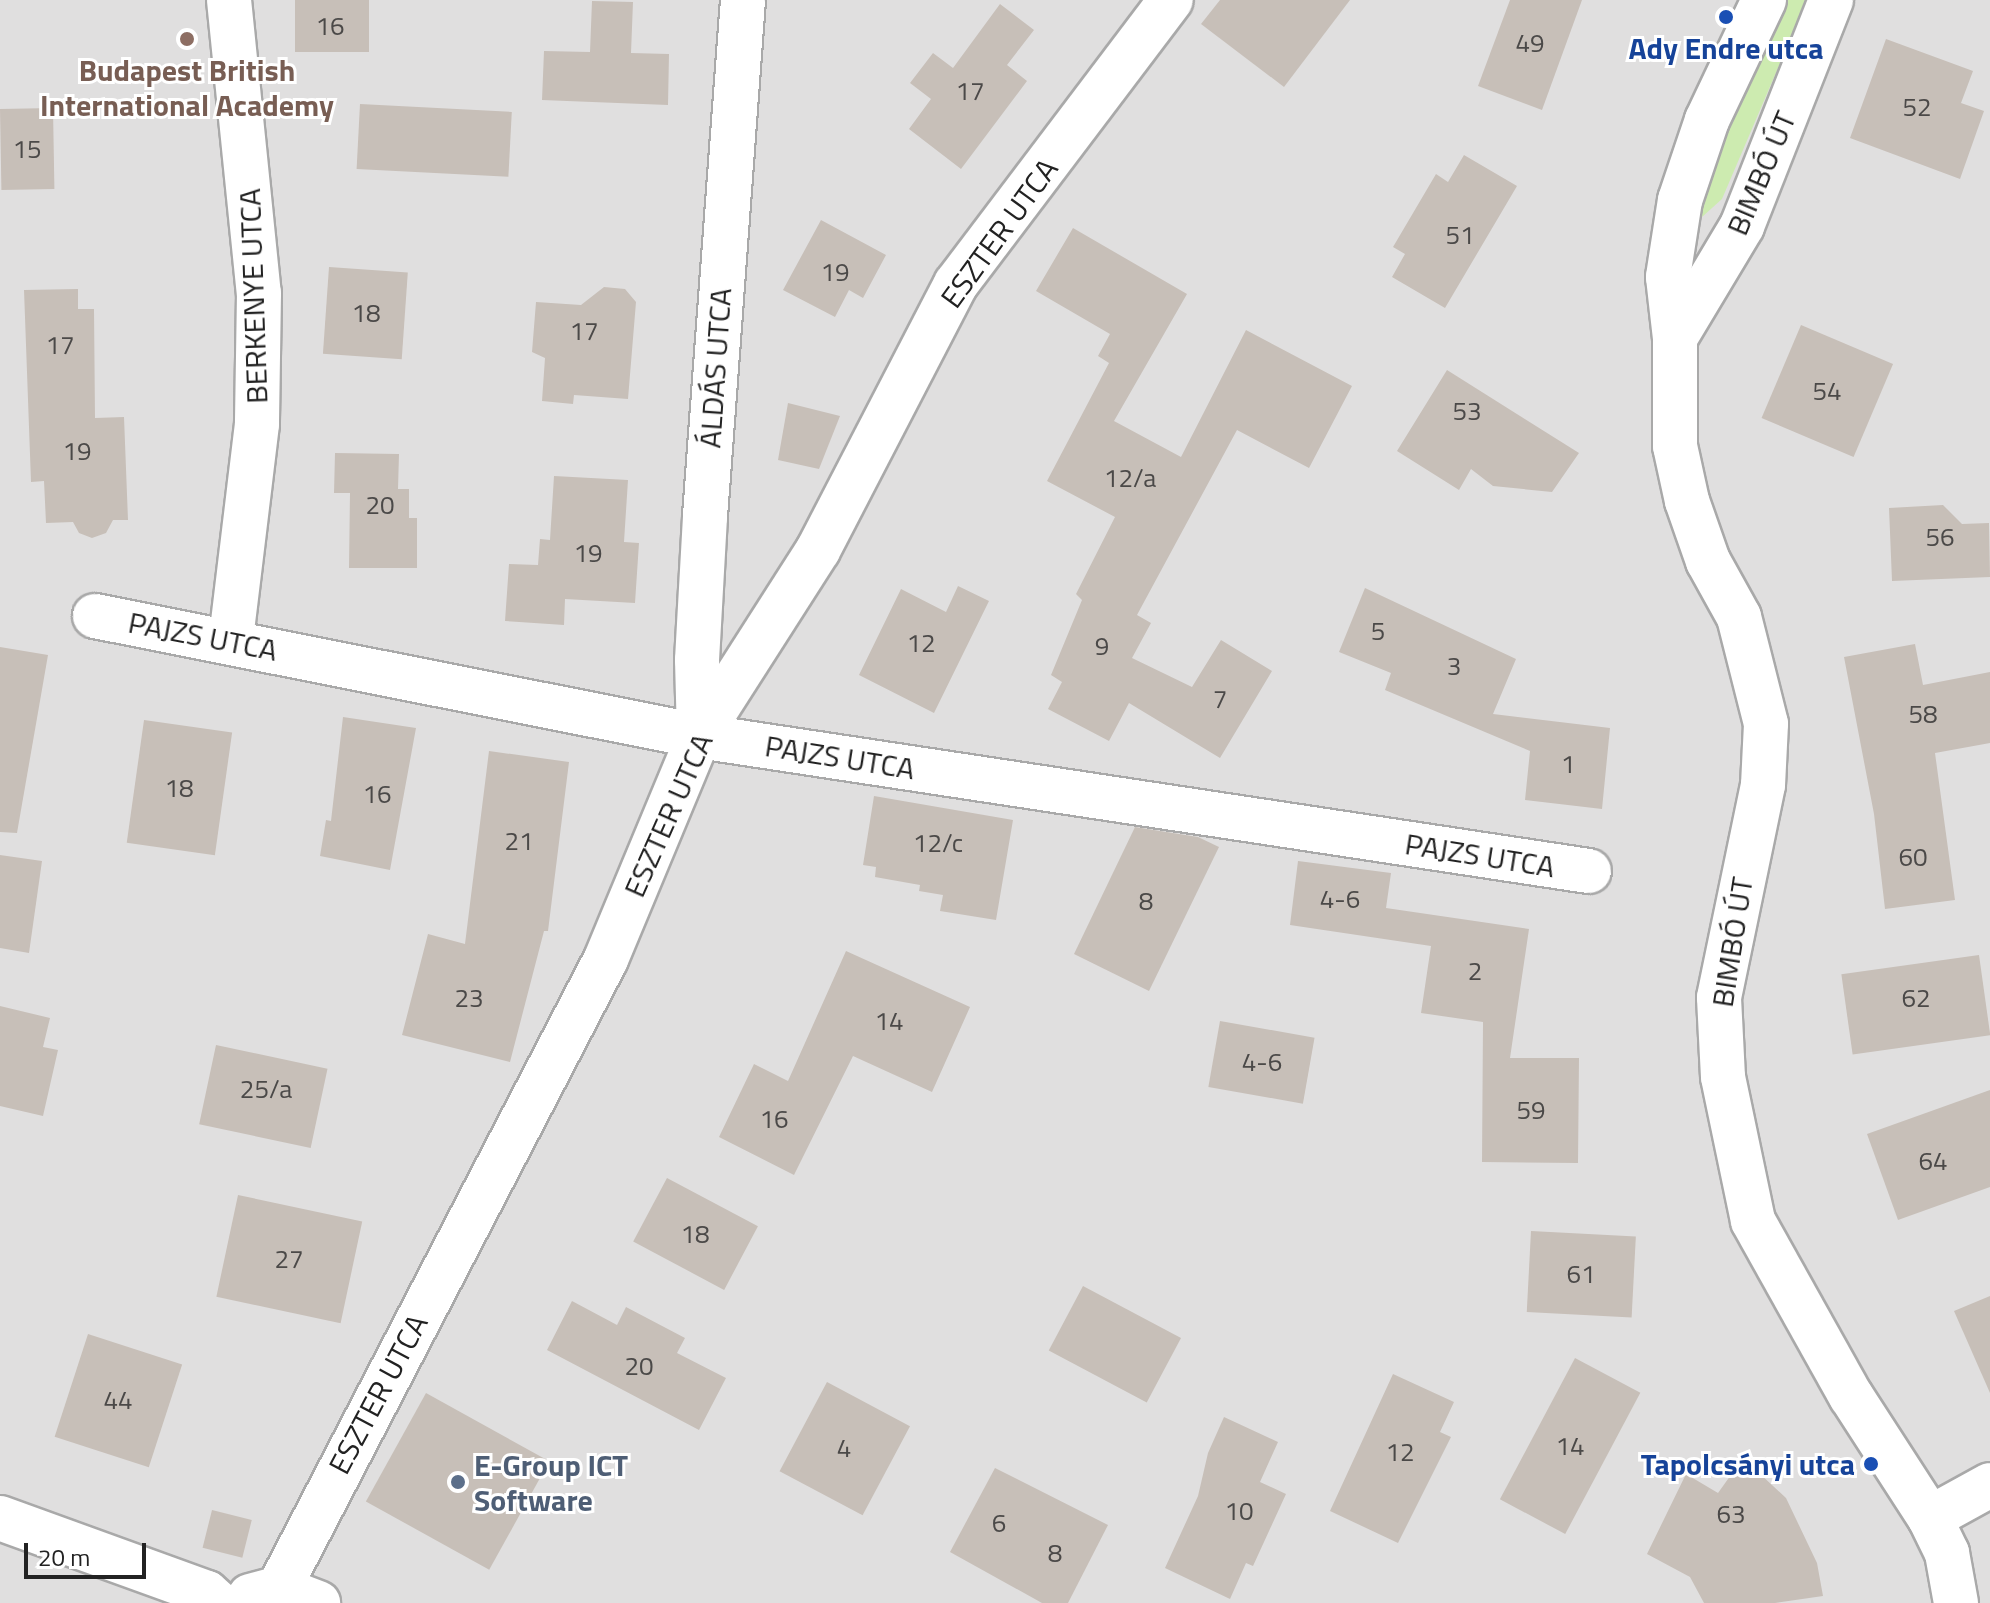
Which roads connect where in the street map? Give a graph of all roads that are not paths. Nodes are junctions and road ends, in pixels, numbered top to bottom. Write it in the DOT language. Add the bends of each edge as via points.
graph roads {
  1 [pos="229,0"];
  2 [pos="743,0"];
  3 [pos="1171,0"];
  4 [pos="1764,0"];
  5 [pos="1831,0"];
  6 [pos="1675,338"];
  7 [pos="95,616"];
  8 [pos="231,640"];
  9 [pos="699,736"];
  10 [pos="1589,871"];
  11 [pos="1990,1485"];
  12 [pos="0,1518"];
  13 [pos="1930,1518"];
  14 [pos="279,1598"];
  15 [pos="218,1603"];
  16 [pos="1956,1603"];
  1 -- 8 [label="street, BERKENYE UTCA" via="259,293 257,424"];
  2 -- 9 [label="street, ÁLDÁS UTCA" via="705,516 697,660"];
  3 -- 9 [label="street, ESZTER UTCA" via="956,284 818,550"];
  4 -- 6 [label="street, BIMBÓ ÚT" via="1707,120 1680,200 1668,277"];
  5 -- 6 [label="street, BIMBÓ ÚT" via="1742,226"];
  6 -- 13 [label="street, BIMBÓ ÚT" via="1675,446 1687,501 1708,561 1739,617 1766,724 1763,785 1719,998 1733,1143 1753,1221 1787,1289"];
  7 -- 8 [label="street, PAJZS UTCA"];
  8 -- 9 [label="street, PAJZS UTCA"];
  9 -- 10 [label="street, PAJZS UTCA"];
  9 -- 14 [label="street, ESZTER UTCA" via="606,959"];
  11 -- 13 [label="street"];
  12 -- 15 [label="street" via="207,1593"];
  13 -- 16 [label="street, BIMBÓ ÚT" via="1947,1553"];
}
